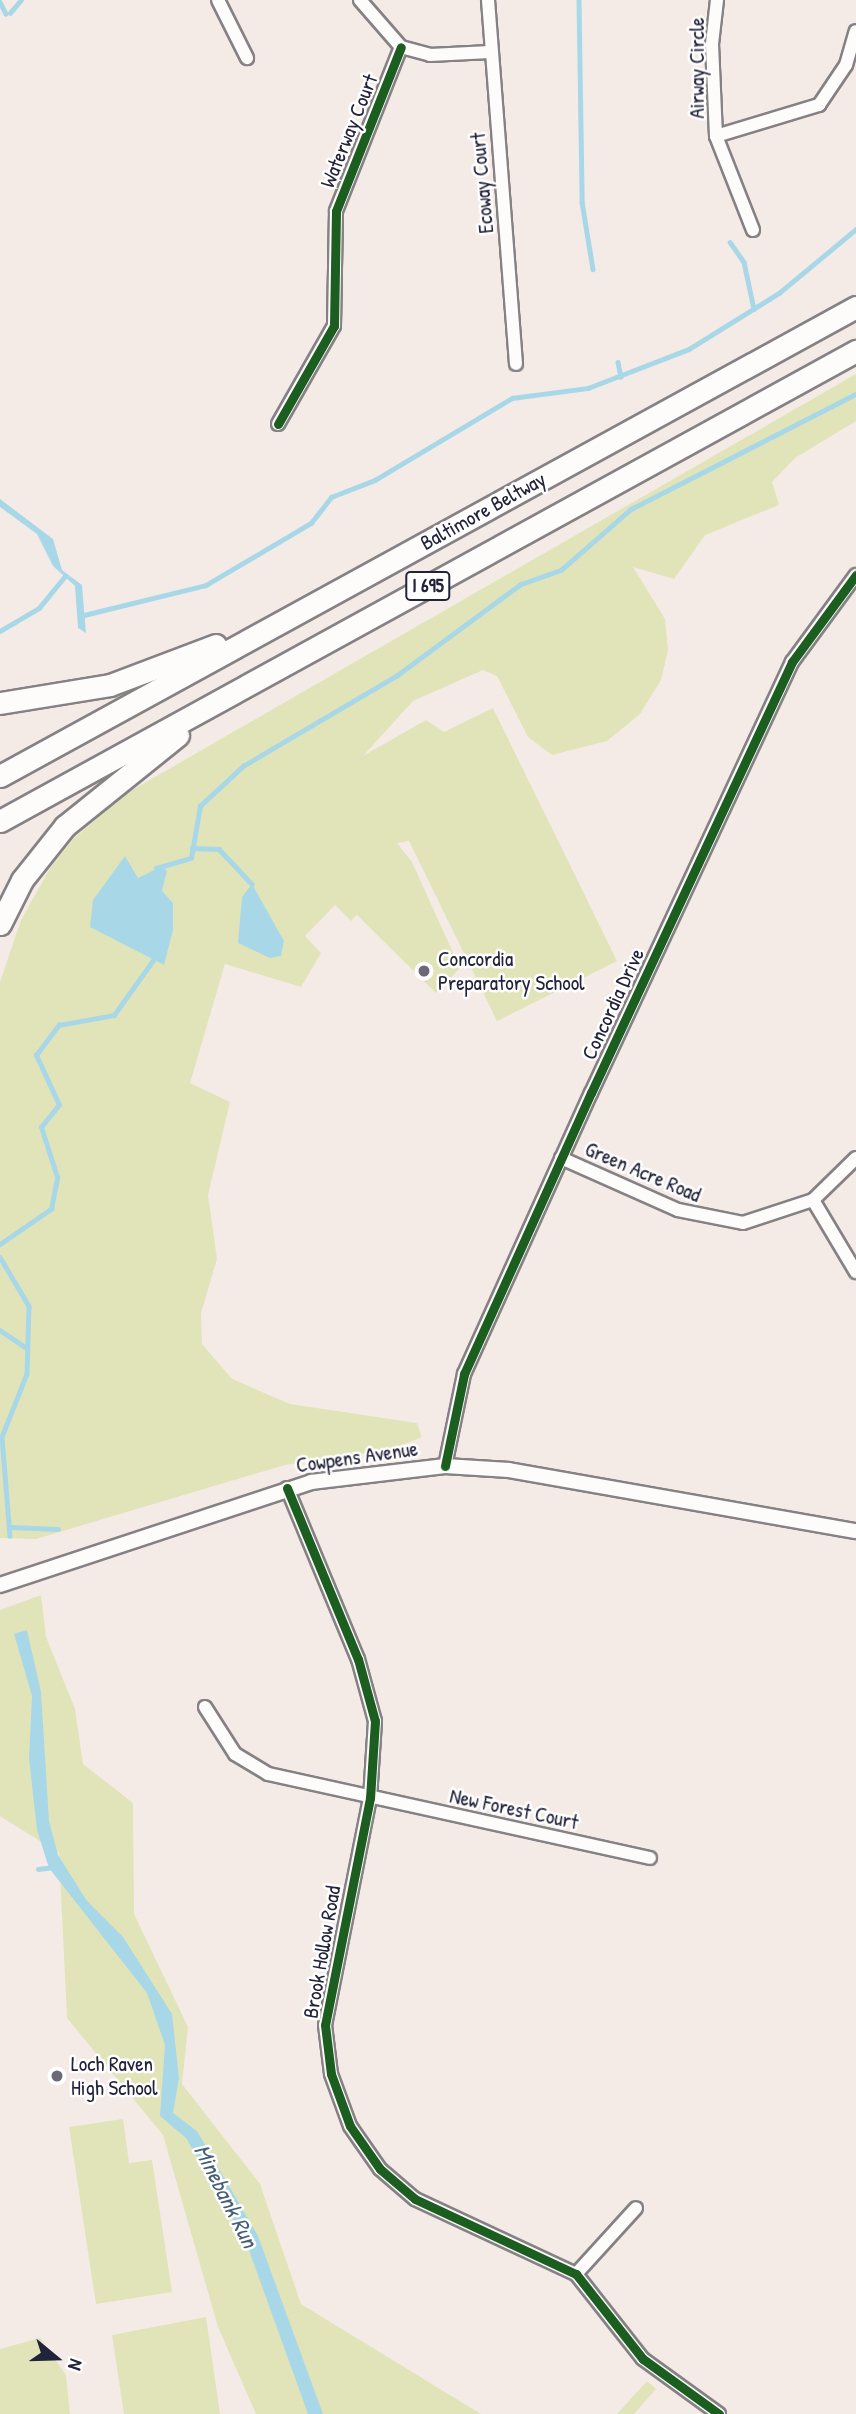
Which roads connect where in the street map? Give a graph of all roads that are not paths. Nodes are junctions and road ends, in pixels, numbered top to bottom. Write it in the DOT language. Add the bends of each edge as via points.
graph roads {
  1 [pos="218,0"];
  2 [pos="360,0"];
  3 [pos="488,0"];
  4 [pos="718,0"];
  5 [pos="856,31"];
  6 [pos="401,47"];
  7 [pos="490,52"];
  8 [pos="247,58"];
  9 [pos="716,136"];
  10 [pos="753,230"];
  11 [pos="856,305"];
  12 [pos="856,351"];
  13 [pos="516,364"];
  14 [pos="278,424"];
  15 [pos="856,575"];
  16 [pos="300,612"];
  17 [pos="240,688"];
  18 [pos="0,703"];
  19 [pos="0,776"];
  20 [pos="0,821"];
  21 [pos="0,925"];
  22 [pos="561,1158"];
  23 [pos="856,1158"];
  24 [pos="813,1200"];
  25 [pos="856,1272"];
  26 [pos="444,1466"];
  27 [pos="286,1489"];
  28 [pos="856,1531"];
  29 [pos="0,1585"];
  30 [pos="205,1707"];
  31 [pos="370,1798"];
  32 [pos="650,1858"];
  33 [pos="636,2208"];
  34 [pos="576,2274"];
  35 [pos="719,2414"];
  1 -- 8 [label="street"];
  2 -- 6 [label="street"];
  3 -- 7 [label="street, Ecoway Court"];
  4 -- 9 [label="street, Airway Circle" via="712,44"];
  5 -- 9 [label="street, Airway Circle" via="846,65 819,105"];
  6 -- 7 [label="street" via="430,55"];
  6 -- 14 [label="street, Waterway Court" via="336,211 334,326"];
  7 -- 13 [label="street, Ecoway Court"];
  9 -- 10 [label="street, Airway Circle"];
  11 -- 16 [label="highway, Baltimore Beltway / I 695"];
  12 -- 17 [label="highway, Baltimore Beltway / I 695"];
  15 -- 22 [label="street, Concordia Drive" via="809,633 774,699"];
  16 -- 18 [label="highway" via="110,685"];
  16 -- 19 [label="highway, Baltimore Beltway / I 695"];
  17 -- 20 [label="highway, Baltimore Beltway / I 695"];
  17 -- 21 [label="highway" via="90,801 43,852"];
  22 -- 24 [label="street, Green Acre Road" via="678,1210 723,1223 767,1219"];
  22 -- 26 [label="street, Concordia Drive" via="464,1374"];
  23 -- 24 [label="street, Green Acre Road"];
  24 -- 25 [label="street"];
  26 -- 27 [label="street, Cowpens Avenue"];
  26 -- 28 [label="street, Cowpens Avenue" via="509,1470"];
  27 -- 29 [label="street, Cowpens Avenue"];
  27 -- 31 [label="street, Brook Hollow Road" via="369,1688 376,1752"];
  30 -- 31 [label="street, New Forest Court" via="222,1738 251,1766"];
  31 -- 32 [label="street, New Forest Court"];
  31 -- 34 [label="street, Brook Hollow Road" via="328,1997 327,2051 339,2101 363,2148 415,2199"];
  33 -- 34 [label="street"];
  34 -- 35 [label="street, Brook Hollow Road" via="659,2375"];
}
